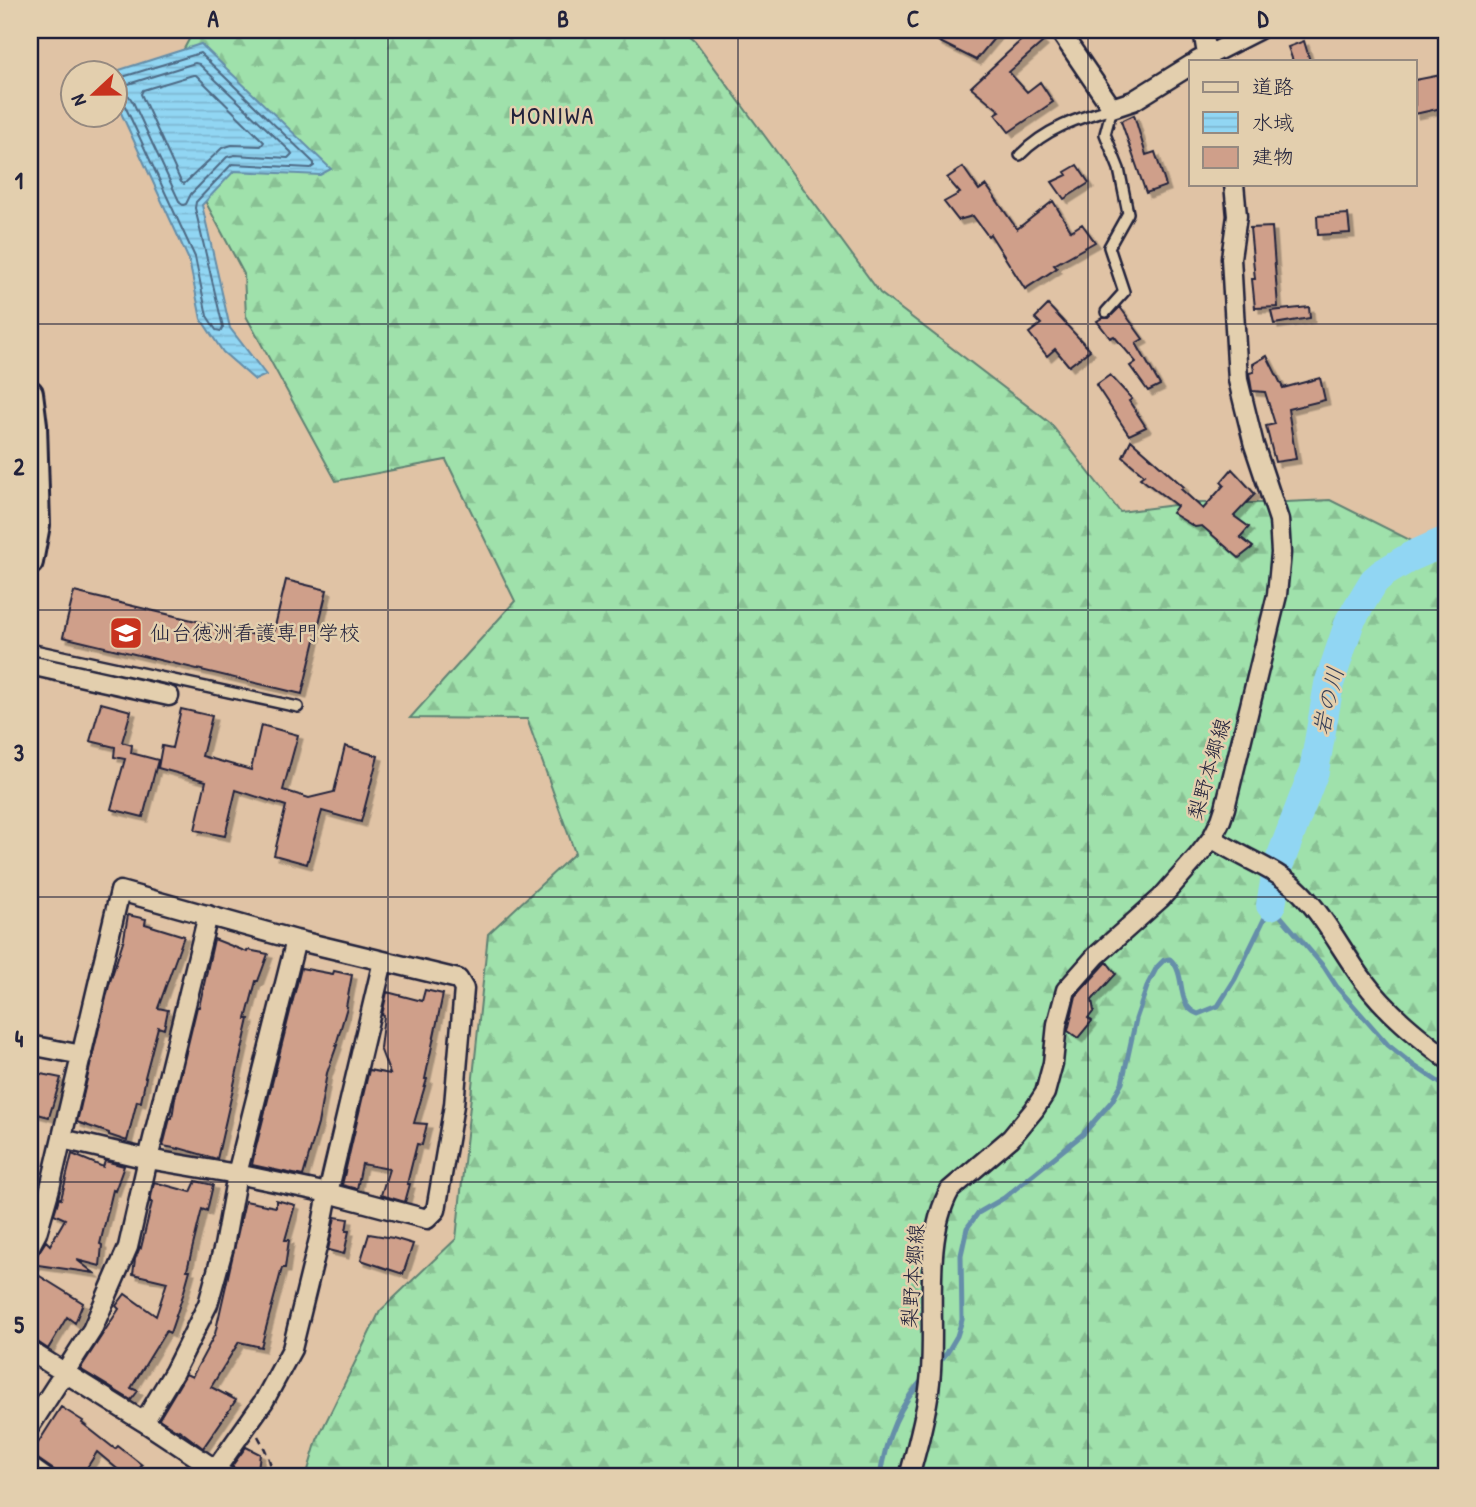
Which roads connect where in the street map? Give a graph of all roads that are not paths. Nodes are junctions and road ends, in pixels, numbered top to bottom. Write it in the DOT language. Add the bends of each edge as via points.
graph roads {
  1 [pos="1059,30"];
  2 [pos="1203,30"];
  3 [pos="1258,30"];
  4 [pos="1204,59"];
  5 [pos="1189,66"];
  6 [pos="1112,108"];
  7 [pos="1020,155"];
  8 [pos="1234,186"];
  9 [pos="1106,312"];
  10 [pos="30,393"];
  11 [pos="30,562"];
  12 [pos="30,649"];
  13 [pos="30,664"];
  14 [pos="169,696"];
  15 [pos="298,707"];
  16 [pos="1212,838"];
  17 [pos="208,915"];
  18 [pos="296,940"];
  19 [pos="383,961"];
  20 [pos="30,1045"];
  21 [pos="82,1055"];
  22 [pos="1446,1058"];
  23 [pos="62,1139"];
  24 [pos="148,1159"];
  25 [pos="237,1174"];
  26 [pos="328,1193"];
  27 [pos="30,1246"];
  28 [pos="30,1351"];
  29 [pos="63,1373"];
  30 [pos="144,1422"];
  31 [pos="30,1426"];
  32 [pos="30,1467"];
  33 [pos="222,1473"];
  34 [pos="44,1477"];
  35 [pos="909,1477"];
  1 -- 6 [label="street"];
  2 -- 4 [label="street"];
  3 -- 4 [label="street"];
  5 -- 6 [label="street" via="1133,101"];
  6 -- 7 [label="lane" via="1059,126"];
  6 -- 9 [label="lane" via="1105,134 1119,169 1128,213 1109,247 1124,292"];
  8 -- 16 [label="street, 梨野本郷線" via="1237,216 1231,258 1238,380 1279,520 1281,553 1252,701 1225,808"];
  10 -- 11 [label="street" via="37,526"];
  12 -- 15 [label="lane"];
  13 -- 14 [label="street"];
  16 -- 22 [label="street" via="1301,893 1382,1003"];
  16 -- 35 [label="street, 梨野本郷線" via="1161,898 1096,956 1066,990 1045,1093 1011,1138 943,1201 935,1248 930,1382"];
  17 -- 18 [label="street"];
  17 -- 21 [label="street" via="120,891"];
  17 -- 24 [label="street"];
  18 -- 19 [label="street"];
  18 -- 25 [label="street"];
  19 -- 26 [label="street"];
  19 -- 26 [label="street" via="458,979 464,989 454,1105 436,1210 427,1219"];
  20 -- 21 [label="street"];
  21 -- 23 [label="street"];
  23 -- 24 [label="street"];
  23 -- 27 [label="street"];
  24 -- 25 [label="street"];
  24 -- 29 [label="street" via="128,1247 92,1330"];
  25 -- 26 [label="street"];
  25 -- 30 [label="street" via="208,1304"];
  26 -- 33 [label="street" via="292,1349"];
  28 -- 29 [label="street"];
  29 -- 30 [label="street"];
  29 -- 31 [label="street"];
  30 -- 33 [label="street"];
  32 -- 34 [label="street"];
}
